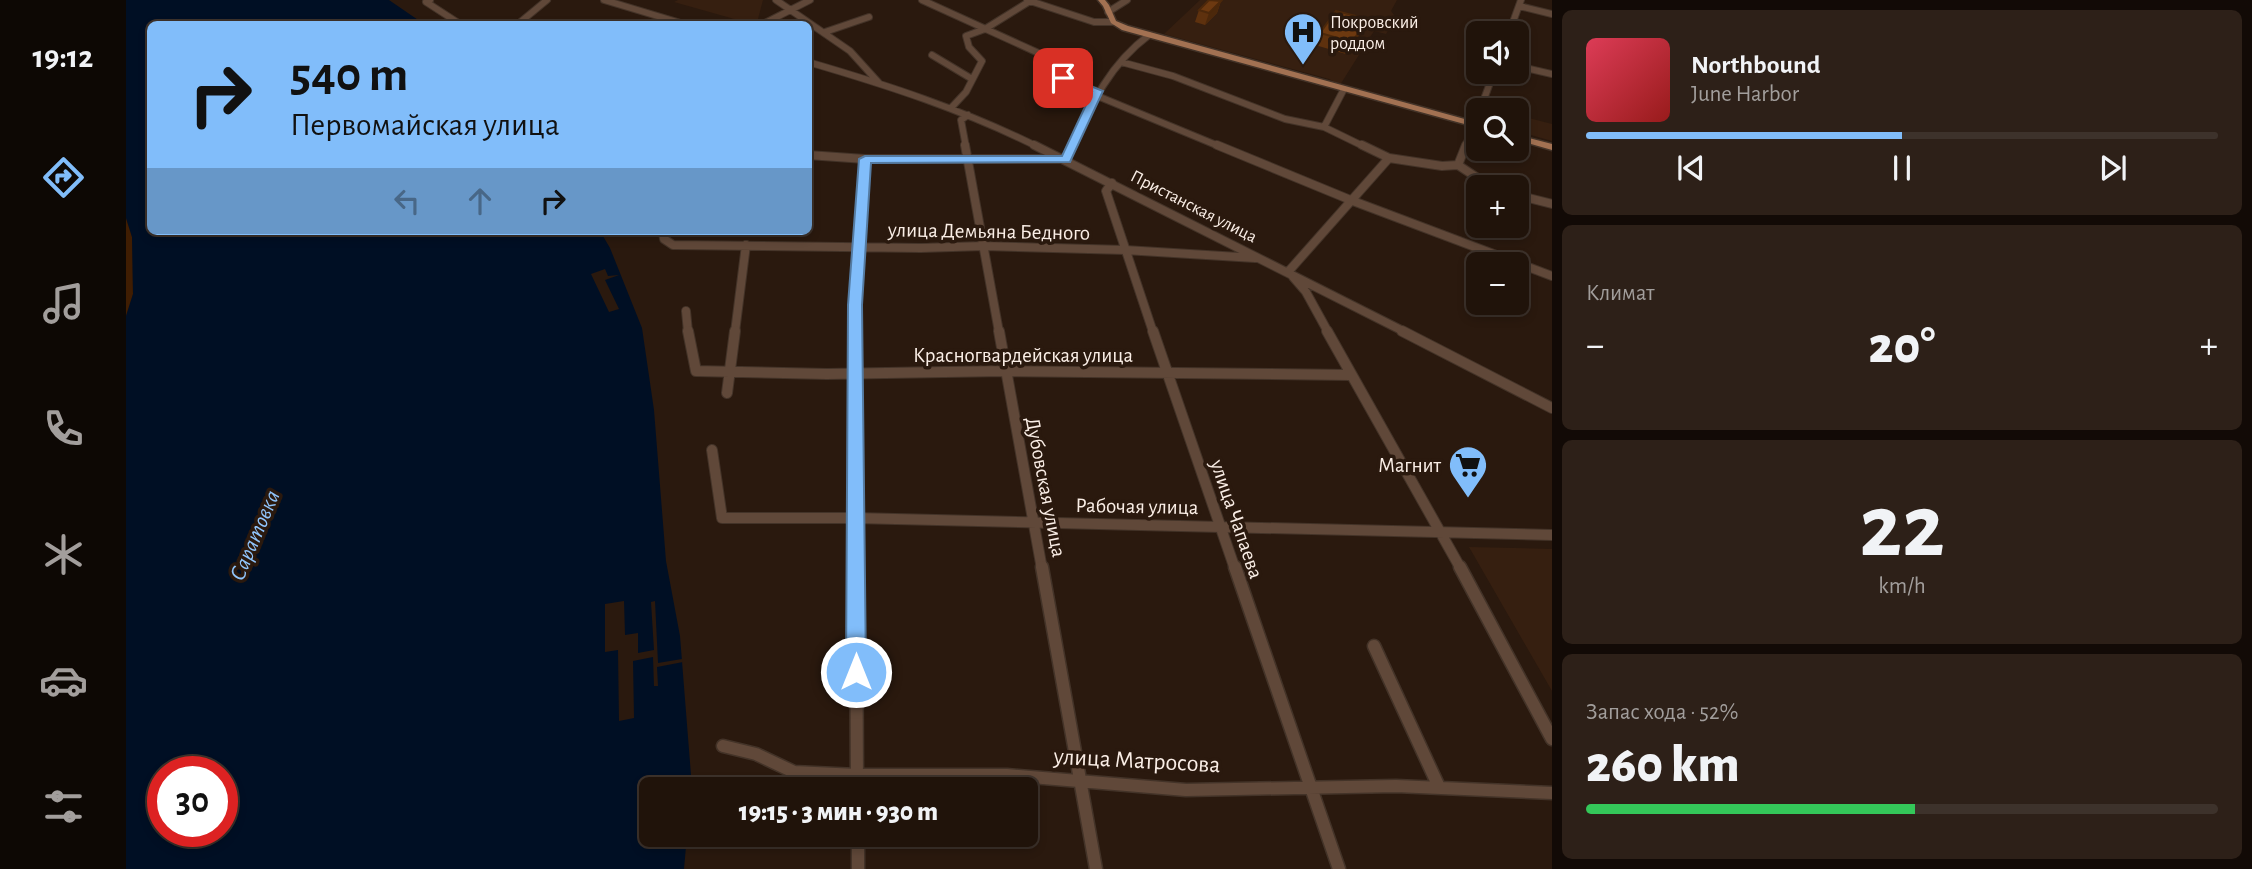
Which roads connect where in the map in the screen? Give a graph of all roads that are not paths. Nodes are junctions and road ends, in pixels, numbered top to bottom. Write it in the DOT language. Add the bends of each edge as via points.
graph roads {
  1 [pos="547,0"];
  2 [pos="604,0"];
  3 [pos="776,0"];
  4 [pos="810,0"];
  5 [pos="922,0"];
  6 [pos="1029,0"];
  7 [pos="1101,0"];
  8 [pos="1127,0"];
  9 [pos="428,1"];
  10 [pos="1520,3"];
  11 [pos="790,9"];
  12 [pos="1108,12"];
  13 [pos="1552,14"];
  14 [pos="869,17"];
  15 [pos="456,21"];
  16 [pos="522,21"];
  17 [pos="674,21"];
  18 [pos="769,21"];
  19 [pos="808,21"];
  20 [pos="1513,21"];
  21 [pos="1113,22"];
  22 [pos="812,23"];
  23 [pos="985,29"];
  24 [pos="825,32"];
  25 [pos="1149,35"];
  26 [pos="932,55"];
  27 [pos="1121,62"];
  28 [pos="812,63"];
  29 [pos="1529,69"];
  30 [pos="1552,74"];
  31 [pos="972,79"];
  32 [pos="880,83"];
  33 [pos="1344,89"];
  34 [pos="1096,93"];
  35 [pos="951,108"];
  36 [pos="968,115"];
  37 [pos="1466,123"];
  38 [pos="1324,128"];
  39 [pos="1529,140"];
  40 [pos="1552,147"];
  41 [pos="1466,148"];
  42 [pos="812,155"];
  43 [pos="1389,158"];
  44 [pos="865,159"];
  45 [pos="1066,159"];
  46 [pos="969,160"];
  47 [pos="1458,165"];
  48 [pos="1473,175"];
  49 [pos="1112,183"];
  50 [pos="1529,198"];
  51 [pos="1353,201"];
  52 [pos="1552,204"];
  53 [pos="664,235"];
  54 [pos="746,245"];
  55 [pos="858,246"];
  56 [pos="984,246"];
  57 [pos="1125,250"];
  58 [pos="1263,259"];
  59 [pos="1288,272"];
  60 [pos="1552,276"];
  61 [pos="686,312"];
  62 [pos="1004,370"];
  63 [pos="731,372"];
  64 [pos="854,372"];
  65 [pos="1168,373"];
  66 [pos="1350,375"];
  67 [pos="727,393"];
  68 [pos="1552,408"];
  69 [pos="712,450"];
  70 [pos="855,518"];
  71 [pos="1033,523"];
  72 [pos="1219,527"];
  73 [pos="1441,532"];
  74 [pos="1552,535"];
  75 [pos="1374,646"];
  76 [pos="1552,738"];
  77 [pos="723,746"];
  78 [pos="826,777"];
  79 [pos="857,777"];
  80 [pos="964,777"];
  81 [pos="1036,777"];
  82 [pos="1038,777"];
  83 [pos="1080,780"];
  84 [pos="1309,786"];
  85 [pos="1439,787"];
  86 [pos="1552,793"];
  87 [pos="858,847"];
  88 [pos="858,869"];
  89 [pos="1096,869"];
  90 [pos="1339,869"];
  1 -- 16 [label="street"];
  2 -- 17 [label="street"];
  3 -- 11 [label="street"];
  4 -- 11 [label="street"];
  5 -- 23 [label="street"];
  6 -- 21 [label="street" via="1094,22"];
  6 -- 23 [label="street"];
  7 -- 12 [label="main road"];
  8 -- 12 [label="street"];
  9 -- 15 [label="street"];
  10 -- 13 [label="street"];
  10 -- 20 [label="street"];
  11 -- 18 [label="street"];
  11 -- 19 [label="street"];
  12 -- 21 [label="main road"];
  14 -- 24 [label="street"];
  21 -- 25 [label="main road"];
  22 -- 24 [label="street"];
  23 -- 31 [label="street" via="966,36 982,61"];
  23 -- 34 [label="street" via="1045,56 1067,81"];
  24 -- 32 [label="street"];
  25 -- 27 [label="street" via="1129,47"];
  25 -- 33 [label="main road"];
  26 -- 31 [label="street"];
  27 -- 34 [label="street"];
  27 -- 38 [label="street"];
  28 -- 32 [label="street, Пристанская улица"];
  29 -- 30 [label="street"];
  31 -- 35 [label="street"];
  32 -- 35 [label="street, Пристанская улица"];
  33 -- 37 [label="main road"];
  33 -- 38 [label="street"];
  34 -- 45 [label="street"];
  34 -- 51 [label="street"];
  35 -- 36 [label="street, Пристанская улица"];
  36 -- 45 [label="street, Пристанская улица"];
  36 -- 46 [label="street, Дубовская улица" via="961,120"];
  38 -- 43 [label="street"];
  39 -- 40 [label="main road"];
  41 -- 47 [label="street"];
  42 -- 44 [label="street"];
  43 -- 47 [label="street"];
  43 -- 51 [label="street"];
  44 -- 46 [label="street"];
  44 -- 55 [label="street"];
  45 -- 46 [label="street"];
  45 -- 49 [label="street, Пристанская улица"];
  46 -- 56 [label="street, Дубовская улица"];
  47 -- 48 [label="street"];
  49 -- 57 [label="street, улица Чапаева" via="1106,191"];
  49 -- 58 [label="street, Пристанская улица"];
  50 -- 52 [label="street"];
  51 -- 59 [label="street"];
  51 -- 60 [label="street"];
  53 -- 54 [label="street, улица Демьяна Бедного" via="673,245"];
  54 -- 55 [label="street, улица Демьяна Бедного"];
  54 -- 63 [label="street"];
  55 -- 56 [label="street, улица Демьяна Бедного"];
  55 -- 64 [label="street"];
  56 -- 57 [label="street, улица Демьяна Бедного"];
  56 -- 62 [label="street, Дубовская улица"];
  57 -- 58 [label="street, улица Демьяна Бедного"];
  57 -- 65 [label="street, улица Чапаева"];
  58 -- 59 [label="street, Пристанская улица"];
  59 -- 66 [label="street" via="1306,292"];
  59 -- 68 [label="street, Пристанская улица"];
  61 -- 63 [label="street, Красногвардейская улица" via="696,371"];
  62 -- 64 [label="street, Красногвардейская улица"];
  62 -- 65 [label="street, Красногвардейская улица"];
  62 -- 71 [label="street, Дубовская улица"];
  63 -- 64 [label="street, Красногвардейская улица"];
  63 -- 67 [label="street"];
  64 -- 70 [label="street"];
  65 -- 66 [label="street, Красногвардейская улица"];
  65 -- 72 [label="street, улица Чапаева"];
  66 -- 73 [label="street"];
  69 -- 70 [label="street, Рабочая улица" via="722,519"];
  70 -- 71 [label="street, Рабочая улица"];
  70 -- 79 [label="street"];
  71 -- 72 [label="street, Рабочая улица"];
  71 -- 83 [label="street, Дубовская улица"];
  72 -- 73 [label="street, Рабочая улица"];
  72 -- 84 [label="street, улица Чапаева"];
  73 -- 74 [label="street, Рабочая улица"];
  73 -- 76 [label="street"];
  75 -- 85 [label="street"];
  77 -- 78 [label="street, улица Матросова" via="756,754 794,772"];
  80 -- 81 [label="street, улица Матросова"];
  82 -- 83 [label="street, улица Матросова"];
  83 -- 84 [label="street, улица Матросова" via="1186,790"];
  83 -- 89 [label="street, Дубовская улица"];
  84 -- 85 [label="street, улица Матросова"];
  84 -- 90 [label="street, улица Чапаева"];
  85 -- 86 [label="street, улица Матросова"];
  87 -- 88 [label="street"];
}
